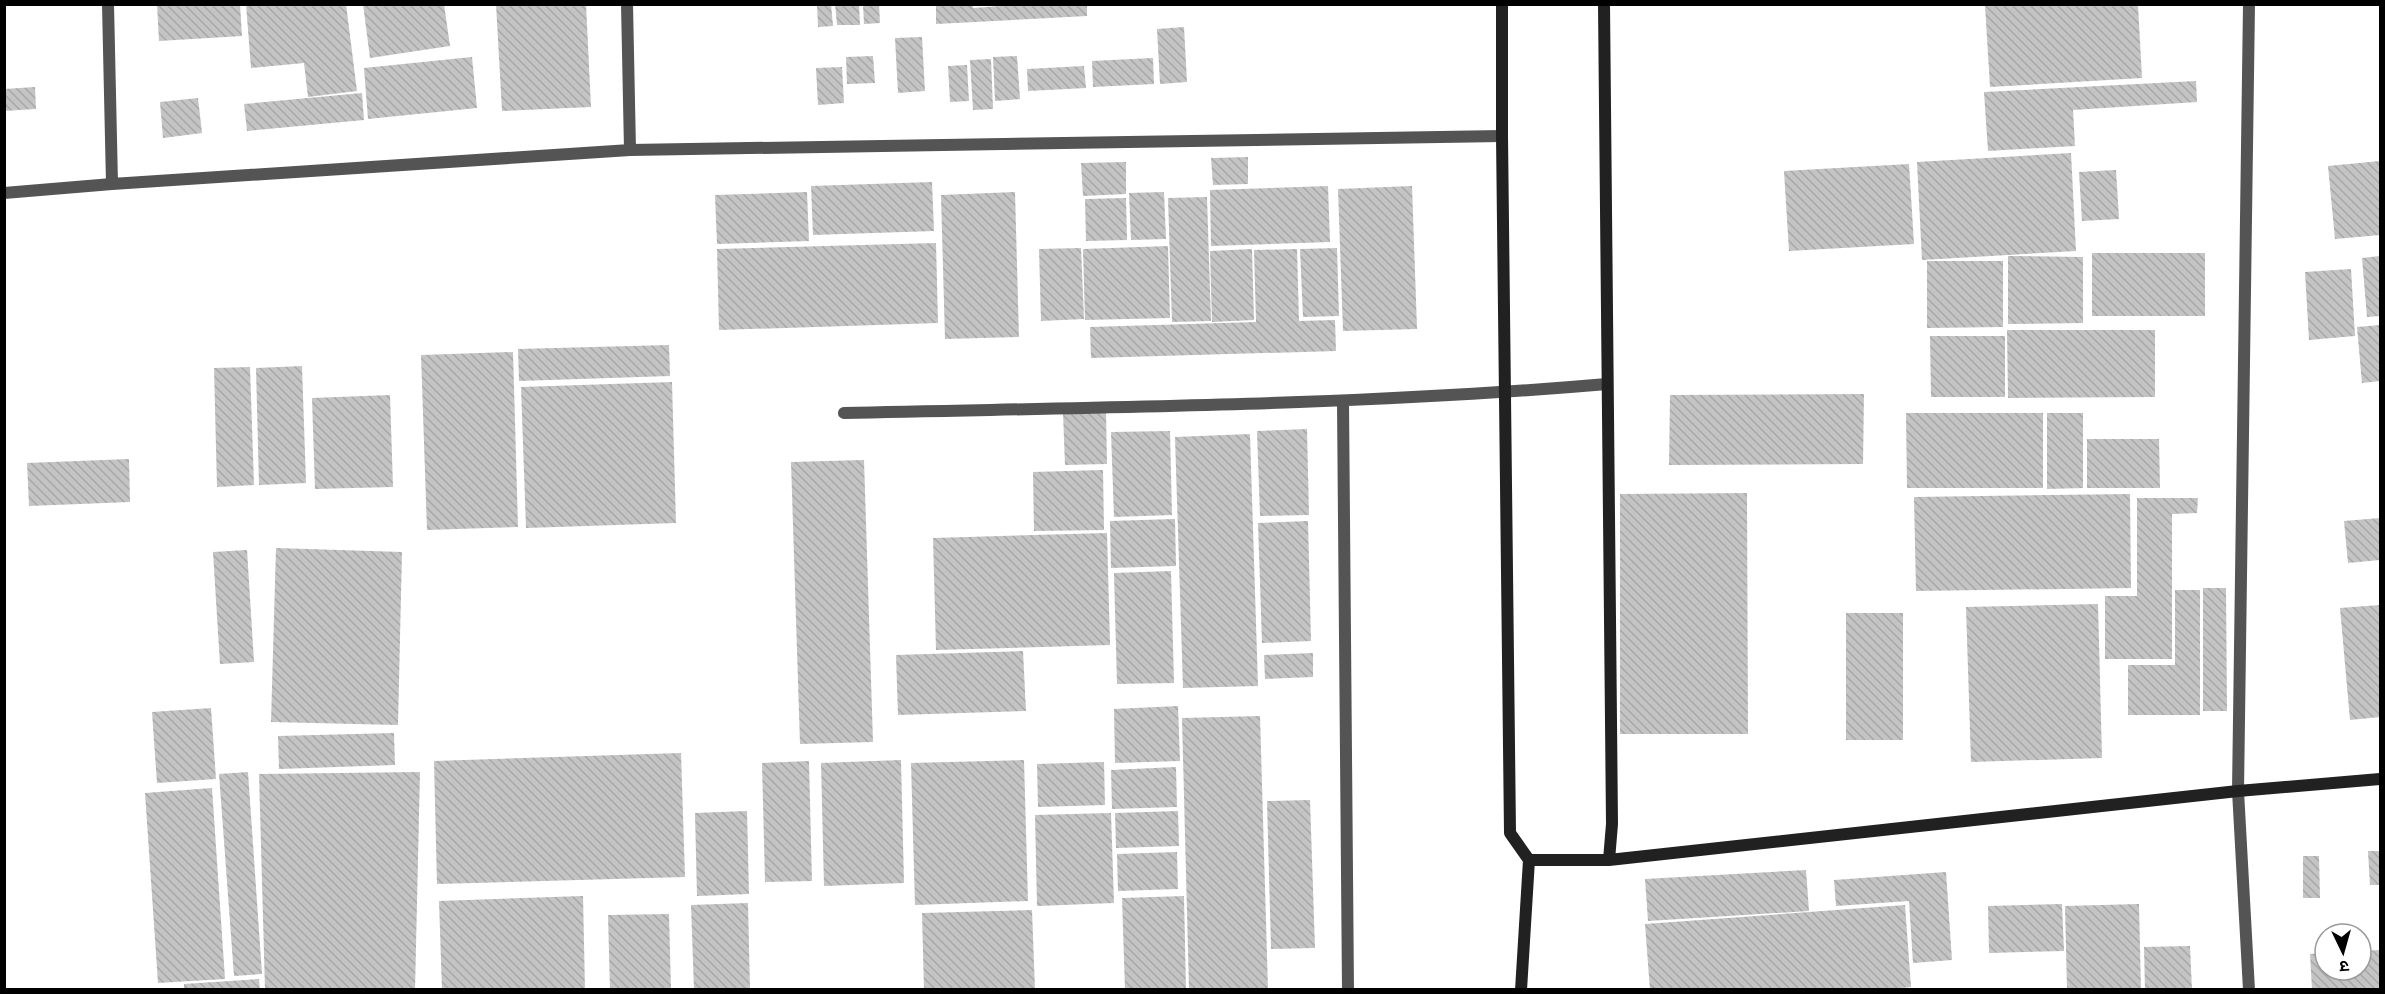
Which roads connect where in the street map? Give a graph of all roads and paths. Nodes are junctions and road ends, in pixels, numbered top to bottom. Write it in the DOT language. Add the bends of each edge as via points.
graph roads {
  1 [pos="108,4"];
  2 [pos="627,4"];
  3 [pos="1502,4"];
  4 [pos="1604,4"];
  5 [pos="2249,4"];
  6 [pos="1502,136"];
  7 [pos="630,150"];
  8 [pos="112,184"];
  9 [pos="4,193"];
  10 [pos="1607,384"];
  11 [pos="1504,393"];
  12 [pos="1343,402"];
  13 [pos="844,413"];
  14 [pos="2380,779"];
  15 [pos="2238,791"];
  16 [pos="1529,860"];
  17 [pos="1609,860"];
  18 [pos="1348,990"];
  19 [pos="1521,990"];
  20 [pos="2249,990"];
  1 -- 8 [label="lane"];
  2 -- 7 [label="lane"];
  3 -- 6 [label="street"];
  4 -- 10 [label="street"];
  5 -- 15 [label="lane"];
  6 -- 7 [label="lane"];
  6 -- 11 [label="street"];
  7 -- 8 [label="lane"];
  8 -- 9 [label="lane"];
  10 -- 11 [label="lane"];
  10 -- 17 [label="street" via="1612,812"];
  11 -- 12 [label="lane"];
  11 -- 16 [label="street" via="1510,833"];
  12 -- 13 [label="lane"];
  12 -- 18 [label="lane"];
  14 -- 15 [label="street"];
  15 -- 17 [label="street"];
  15 -- 20 [label="lane"];
  16 -- 17 [label="street"];
  16 -- 19 [label="street"];
}
